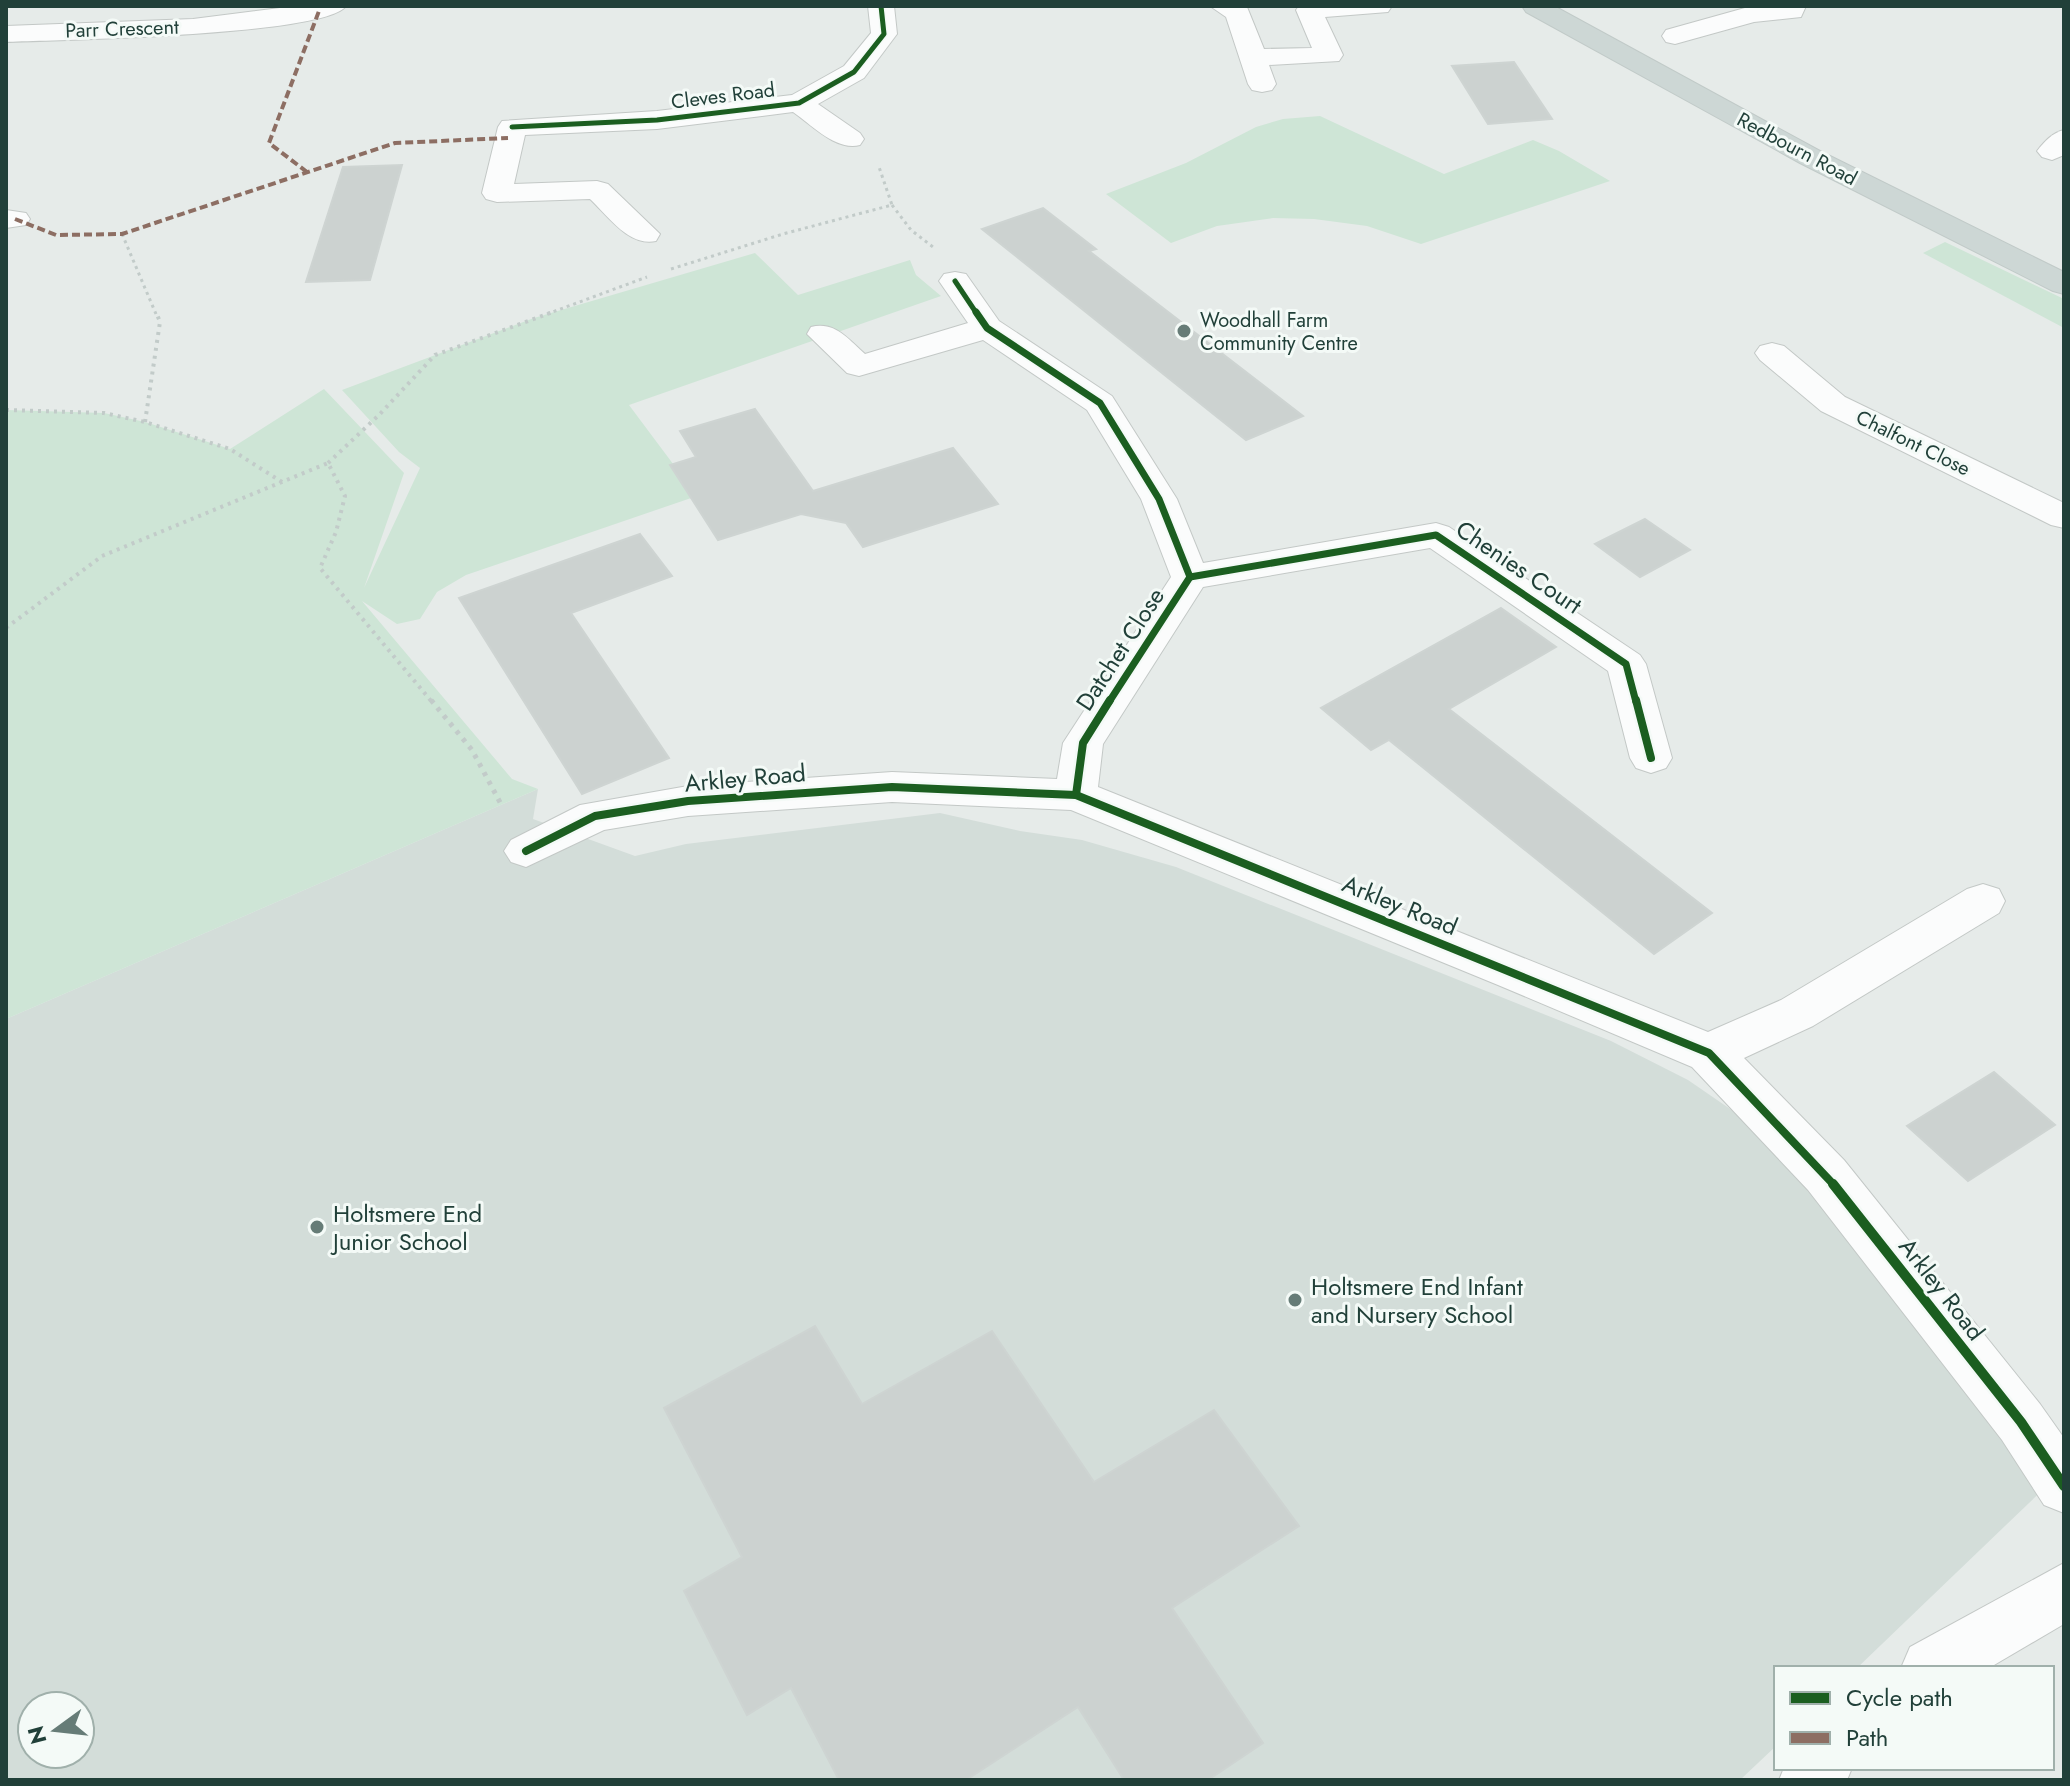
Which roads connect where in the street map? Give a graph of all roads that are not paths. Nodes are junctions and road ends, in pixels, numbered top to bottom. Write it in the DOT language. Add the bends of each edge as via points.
graph roads {
  1 [pos="333,6"];
  2 [pos="881,6"];
  3 [pos="1223,6"];
  4 [pos="1379,6"];
  5 [pos="1535,6"];
  6 [pos="1793,6"];
  7 [pos="6,34"];
  8 [pos="1675,36"];
  9 [pos="799,103"];
  10 [pos="850,139"];
  11 [pos="645,234"];
  12 [pos="955,281"];
  13 [pos="2064,284"];
  14 [pos="987,328"];
  15 [pos="823,334"];
  16 [pos="1772,353"];
  17 [pos="2064,517"];
  18 [pos="1190,577"];
  19 [pos="1651,758"];
  20 [pos="1076,795"];
  21 [pos="526,851"];
  22 [pos="1983,901"];
  23 [pos="1709,1053"];
  24 [pos="2064,1486"];
  25 [pos="2064,1592"];
  26 [pos="1934,1666"];
  1 -- 7 [label="street, Parr Crescent" via="193,27"];
  2 -- 9 [label="street, Cleves Road" via="884,34 854,72"];
  3 -- 4 [label="street" via="1238,13 1257,71 1329,55 1309,10"];
  5 -- 13 [label="main road, Redbourn Road" via="1810,157"];
  6 -- 8 [label="street" via="1792,11 1752,14"];
  9 -- 10 [label="street, Cleves Road"];
  9 -- 11 [label="street, Cleves Road" via="657,120 512,127 497,193 597,190"];
  12 -- 14 [label="street, Datchet Close"];
  14 -- 15 [label="street" via="859,366"];
  14 -- 18 [label="street, Datchet Close" via="1100,403 1159,499"];
  16 -- 17 [label="street, Chalfont Close" via="1833,404"];
  18 -- 19 [label="street, Chenies Court" via="1436,535 1626,664"];
  18 -- 20 [label="street, Datchet Close" via="1083,743"];
  20 -- 21 [label="street, Arkley Road" via="892,787 688,801 595,816"];
  20 -- 23 [label="street, Arkley Road"];
  22 -- 23 [label="street" via="1797,1013"];
  23 -- 24 [label="street, Arkley Road" via="1826,1175 2021,1422"];
  25 -- 26 [label="street"];
}
